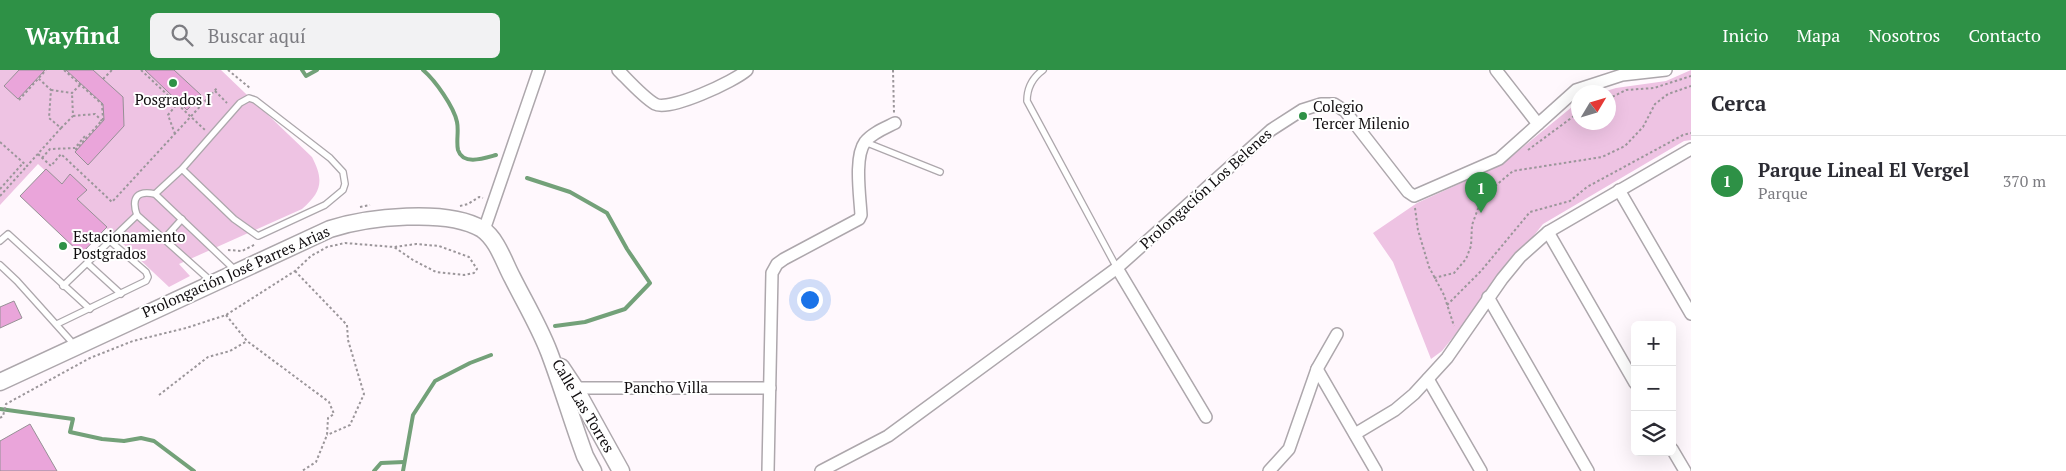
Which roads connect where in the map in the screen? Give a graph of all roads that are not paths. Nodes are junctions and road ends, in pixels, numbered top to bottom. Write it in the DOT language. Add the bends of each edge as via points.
graph roads {
  1 [pos="540,70"];
  2 [pos="618,70"];
  3 [pos="747,70"];
  4 [pos="1043,70"];
  5 [pos="1496,70"];
  6 [pos="1666,70"];
  7 [pos="895,123"];
  8 [pos="1538,124"];
  9 [pos="865,142"];
  10 [pos="1691,149"];
  11 [pos="182,169"];
  12 [pos="940,172"];
  13 [pos="1619,190"];
  14 [pos="155,194"];
  15 [pos="137,215"];
  16 [pos="182,218"];
  17 [pos="484,230"];
  18 [pos="1548,232"];
  19 [pos="164,239"];
  20 [pos="110,241"];
  21 [pos="0,242"];
  22 [pos="87,263"];
  23 [pos="0,265"];
  24 [pos="1117,268"];
  25 [pos="237,271"];
  26 [pos="213,282"];
  27 [pos="63,286"];
  28 [pos="121,294"];
  29 [pos="1488,297"];
  30 [pos="90,309"];
  31 [pos="1691,314"];
  32 [pos="57,324"];
  33 [pos="1337,334"];
  34 [pos="70,340"];
  35 [pos="1317,369"];
  36 [pos="1631,377"];
  37 [pos="1428,379"];
  38 [pos="0,382"];
  39 [pos="770,388"];
  40 [pos="569,390"];
  41 [pos="1206,418"];
  42 [pos="1354,434"];
  43 [pos="1676,456"];
  44 [pos="593,471"];
  45 [pos="621,471"];
  46 [pos="768,471"];
  47 [pos="821,471"];
  48 [pos="1269,471"];
  49 [pos="1376,471"];
  50 [pos="1481,471"];
  51 [pos="1588,471"];
  52 [pos="1685,471"];
  1 -- 17 [label="street"];
  2 -- 3 [label="street" via="655,105 666,107 717,88"];
  4 -- 24 [label="lane" via="1030,84 1027,101"];
  5 -- 8 [label="street"];
  6 -- 8 [label="street" via="1622,75 1576,90"];
  7 -- 9 [label="street"];
  8 -- 24 [label="street, Prolongación Los Belenes" via="1499,159 1414,196 1345,111 1334,104 1302,110 1271,130"];
  9 -- 12 [label="lane"];
  9 -- 39 [label="street" via="859,155 859,219 784,259 772,273"];
  10 -- 13 [label="street"];
  11 -- 11 [label="lane" via="240,103 249,98 330,158 343,172 345,184 343,190 325,205 258,236 234,219"];
  11 -- 14 [label="lane"];
  13 -- 18 [label="street"];
  13 -- 31 [label="street"];
  14 -- 15 [label="lane" via="139,194 133,205"];
  14 -- 16 [label="lane"];
  15 -- 19 [label="lane"];
  15 -- 20 [label="lane"];
  16 -- 19 [label="lane"];
  16 -- 25 [label="lane"];
  17 -- 25 [label="main road, Prolongación José Parres Arias" via="458,221 372,218 330,229"];
  17 -- 40 [label="main road, Calle Las Torres" via="498,248"];
  18 -- 29 [label="street" via="1520,257"];
  18 -- 36 [label="street"];
  19 -- 26 [label="lane"];
  20 -- 22 [label="lane"];
  20 -- 28 [label="lane" via="148,277"];
  21 -- 27 [label="lane" via="8,234"];
  22 -- 27 [label="lane"];
  22 -- 28 [label="lane"];
  23 -- 32 [label="lane"];
  24 -- 41 [label="street"];
  24 -- 47 [label="street, Prolongación Los Belenes" via="888,436"];
  25 -- 26 [label="main road, Prolongación José Parres Arias"];
  26 -- 38 [label="main road, Prolongación José Parres Arias"];
  27 -- 30 [label="lane"];
  28 -- 30 [label="lane"];
  29 -- 37 [label="street" via="1447,358"];
  29 -- 51 [label="street"];
  30 -- 32 [label="lane"];
  32 -- 34 [label="lane"];
  33 -- 35 [label="street"];
  35 -- 42 [label="street"];
  35 -- 48 [label="street" via="1289,449"];
  37 -- 42 [label="street" via="1396,410"];
  37 -- 50 [label="street"];
  39 -- 40 [label="street, Pancho Villa"];
  39 -- 46 [label="street"];
  40 -- 44 [label="main road, Calle Las Torres" via="585,456"];
  40 -- 45 [label="main road, Calle Las Torres"];
  42 -- 49 [label="street"];
  43 -- 52 [label="street"];
}
